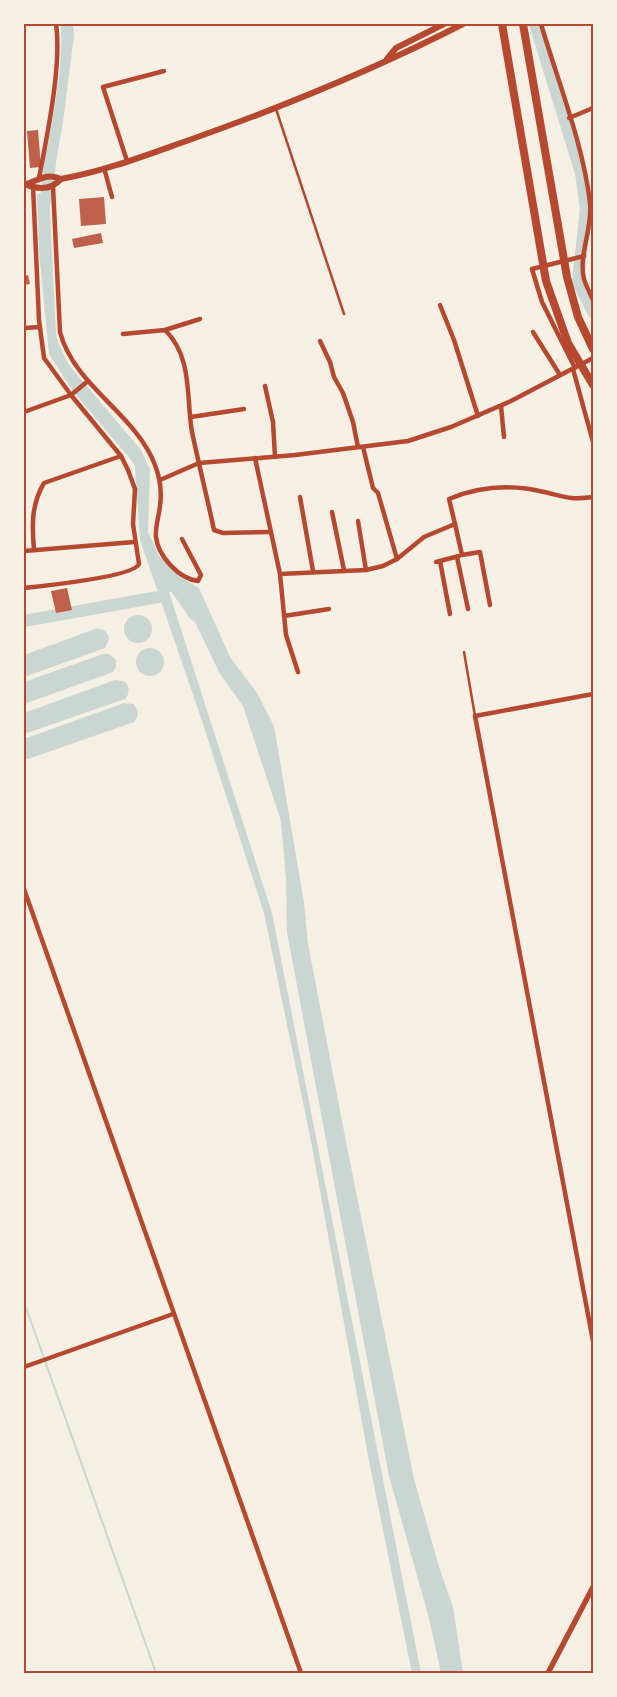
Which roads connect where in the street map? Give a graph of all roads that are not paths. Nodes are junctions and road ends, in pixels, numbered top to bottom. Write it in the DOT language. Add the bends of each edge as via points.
graph roads {
  1 [pos="56,24"];
  2 [pos="444,24"];
  3 [pos="463,24"];
  4 [pos="502,24"];
  5 [pos="523,24"];
  6 [pos="541,24"];
  7 [pos="387,59"];
  8 [pos="164,72"];
  9 [pos="593,108"];
  10 [pos="276,109"];
  11 [pos="569,118"];
  12 [pos="127,161"];
  13 [pos="104,168"];
  14 [pos="61,179"];
  15 [pos="34,183"];
  16 [pos="51,187"];
  17 [pos="112,197"];
  18 [pos="587,239"];
  19 [pos="593,239"];
  20 [pos="583,257"];
  21 [pos="593,300"];
  22 [pos="440,305"];
  23 [pos="344,314"];
  24 [pos="200,319"];
  25 [pos="40,326"];
  26 [pos="24,328"];
  27 [pos="165,330"];
  28 [pos="533,332"];
  29 [pos="123,334"];
  30 [pos="320,341"];
  31 [pos="593,349"];
  32 [pos="593,358"];
  33 [pos="574,368"];
  34 [pos="560,375"];
  35 [pos="86,382"];
  36 [pos="593,385"];
  37 [pos="265,386"];
  38 [pos="72,394"];
  39 [pos="501,406"];
  40 [pos="244,409"];
  41 [pos="24,412"];
  42 [pos="478,416"];
  43 [pos="191,417"];
  44 [pos="504,437"];
  45 [pos="593,442"];
  46 [pos="361,447"];
  47 [pos="121,456"];
  48 [pos="275,457"];
  49 [pos="255,458"];
  50 [pos="199,463"];
  51 [pos="160,480"];
  52 [pos="300,497"];
  53 [pos="593,497"];
  54 [pos="332,512"];
  55 [pos="358,521"];
  56 [pos="455,524"];
  57 [pos="270,532"];
  58 [pos="182,539"];
  59 [pos="134,542"];
  60 [pos="34,550"];
  61 [pos="24,551"];
  62 [pos="462,555"];
  63 [pos="457,557"];
  64 [pos="397,559"];
  65 [pos="344,570"];
  66 [pos="366,570"];
  67 [pos="313,571"];
  68 [pos="280,574"];
  69 [pos="24,588"];
  70 [pos="490,605"];
  71 [pos="329,609"];
  72 [pos="468,609"];
  73 [pos="450,614"];
  74 [pos="284,616"];
  75 [pos="464,652"];
  76 [pos="298,672"];
  77 [pos="593,694"];
  78 [pos="476,716"];
  79 [pos="24,889"];
  80 [pos="173,1314"];
  81 [pos="593,1341"];
  82 [pos="24,1367"];
  83 [pos="593,1587"];
  84 [pos="300,1673"];
  85 [pos="548,1673"];
  1 -- 15 [label="street" via="55,78"];
  2 -- 7 [label="main road" via="396,48"];
  3 -- 7 [label="main road" via="400,56"];
  4 -- 36 [label="highway" via="546,281 568,342"];
  5 -- 31 [label="highway" via="566,277 578,317"];
  6 -- 11 [label="street"];
  7 -- 10 [label="main road"];
  8 -- 12 [label="street" via="103,88"];
  9 -- 11 [label="street"];
  10 -- 12 [label="main road"];
  10 -- 23 [label="lane"];
  11 -- 18 [label="street" via="590,202"];
  12 -- 13 [label="main road"];
  13 -- 14 [label="main road"];
  13 -- 17 [label="street"];
  14 -- 15 [label="main road" via="51,175"];
  14 -- 16 [label="main road"];
  15 -- 16 [label="main road"];
  15 -- 25 [label="street"];
  16 -- 35 [label="street" via="60,332 66,351"];
  18 -- 19 [label="street"];
  18 -- 20 [label="street"];
  20 -- 21 [label="street" via="584,278"];
  20 -- 33 [label="street" via="532,269 542,302"];
  22 -- 42 [label="street"];
  24 -- 27 [label="street"];
  25 -- 26 [label="street"];
  25 -- 38 [label="street" via="45,361"];
  27 -- 29 [label="street"];
  27 -- 43 [label="street" via="183,361"];
  28 -- 34 [label="street"];
  30 -- 46 [label="street" via="343,393"];
  32 -- 33 [label="street"];
  33 -- 34 [label="street"];
  33 -- 45 [label="street"];
  34 -- 39 [label="street"];
  35 -- 38 [label="street"];
  35 -- 51 [label="street" via="144,444"];
  37 -- 48 [label="street"];
  38 -- 41 [label="street"];
  38 -- 47 [label="street"];
  39 -- 42 [label="street"];
  39 -- 44 [label="street"];
  40 -- 43 [label="street"];
  42 -- 46 [label="street" via="408,440"];
  43 -- 50 [label="street"];
  46 -- 48 [label="street"];
  46 -- 64 [label="street"];
  47 -- 59 [label="street" via="135,489"];
  47 -- 60 [label="street" via="44,483 32,517"];
  48 -- 49 [label="street"];
  49 -- 50 [label="street"];
  49 -- 57 [label="street"];
  50 -- 51 [label="street"];
  50 -- 57 [label="street" via="214,530 223,533"];
  51 -- 58 [label="street" via="157,541 173,570 198,581 201,575"];
  52 -- 67 [label="street"];
  53 -- 56 [label="street" via="572,500 515,488 472,490 449,499"];
  54 -- 65 [label="street"];
  55 -- 66 [label="street"];
  56 -- 62 [label="street"];
  56 -- 64 [label="street" via="424,537"];
  57 -- 68 [label="street"];
  59 -- 60 [label="street"];
  59 -- 69 [label="street" via="137,567 74,582"];
  60 -- 61 [label="street"];
  62 -- 63 [label="street"];
  62 -- 70 [label="street" via="480,552"];
  63 -- 72 [label="street"];
  63 -- 73 [label="street" via="438,562"];
  64 -- 66 [label="street"];
  65 -- 66 [label="street"];
  65 -- 67 [label="street"];
  67 -- 68 [label="street"];
  68 -- 74 [label="street"];
  71 -- 74 [label="street"];
  74 -- 76 [label="street" via="289,650"];
  75 -- 78 [label="lane"];
  77 -- 78 [label="street"];
  78 -- 81 [label="street"];
  79 -- 80 [label="street"];
  80 -- 82 [label="street"];
  80 -- 84 [label="street"];
  83 -- 85 [label="street"];
}
